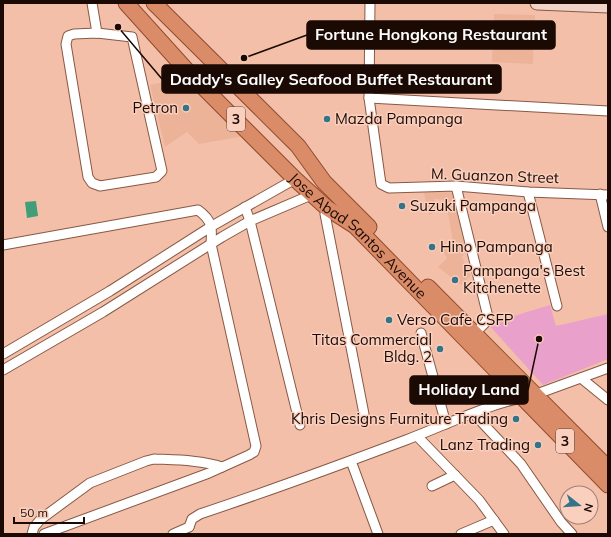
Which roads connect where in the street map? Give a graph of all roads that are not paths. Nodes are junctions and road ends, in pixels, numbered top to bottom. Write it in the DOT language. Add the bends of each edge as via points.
graph roads {
  1 [pos="92,3"];
  2 [pos="126,3"];
  3 [pos="134,3"];
  4 [pos="144,3"];
  5 [pos="154,3"];
  6 [pos="370,3"];
  7 [pos="537,3"];
  8 [pos="608,6"];
  9 [pos="97,33"];
  10 [pos="369,98"];
  11 [pos="608,111"];
  12 [pos="290,156"];
  13 [pos="295,179"];
  14 [pos="324,182"];
  15 [pos="456,186"];
  16 [pos="528,192"];
  17 [pos="604,194"];
  18 [pos="311,195"];
  19 [pos="245,207"];
  20 [pos="327,208"];
  21 [pos="250,221"];
  22 [pos="212,226"];
  23 [pos="355,226"];
  24 [pos="608,228"];
  25 [pos="211,244"];
  26 [pos="3,245"];
  27 [pos="557,306"];
  28 [pos="421,333"];
  29 [pos="471,337"];
  30 [pos="3,354"];
  31 [pos="608,368"];
  32 [pos="3,370"];
  33 [pos="581,378"];
  34 [pos="528,396"];
  35 [pos="608,400"];
  36 [pos="364,414"];
  37 [pos="474,414"];
  38 [pos="446,424"];
  39 [pos="300,425"];
  40 [pos="417,436"];
  41 [pos="351,461"];
  42 [pos="222,467"];
  43 [pos="608,468"];
  44 [pos="456,476"];
  45 [pos="608,485"];
  46 [pos="432,486"];
  47 [pos="494,520"];
  48 [pos="190,530"];
  49 [pos="32,534"];
  50 [pos="44,534"];
  51 [pos="173,534"];
  52 [pos="378,534"];
  53 [pos="460,534"];
  54 [pos="504,534"];
  55 [pos="572,534"];
  1 -- 9 [label="street"];
  2 -- 13 [label="highway, Jose Abad Santos Avenue / 3" via="191,75"];
  3 -- 12 [label="highway, 3"];
  4 -- 12 [label="highway, 3"];
  5 -- 14 [label="highway, Jose Abad Santos Avenue / 3" via="298,146"];
  6 -- 10 [label="street"];
  7 -- 8 [label="main road"];
  9 -- 9 [label="street" via="68,36 66,44 88,177 92,183 100,186 156,178 162,171 132,37"];
  10 -- 11 [label="street"];
  10 -- 15 [label="street, M. Guanzon Street" via="381,184 389,188"];
  12 -- 14 [label="highway, 3"];
  12 -- 23 [label="highway, 3" via="311,184"];
  13 -- 18 [label="highway, Jose Abad Santos Avenue / 3"];
  13 -- 19 [label="street"];
  14 -- 29 [label="highway, Jose Abad Santos Avenue / 3"];
  15 -- 16 [label="street, M. Guanzon Street"];
  15 -- 29 [label="street" via="488,317"];
  16 -- 17 [label="street, M. Guanzon Street"];
  16 -- 27 [label="street"];
  17 -- 24 [label="street"];
  18 -- 20 [label="highway, Jose Abad Santos Avenue / 3"];
  18 -- 21 [label="street"];
  19 -- 21 [label="street"];
  19 -- 22 [label="street"];
  20 -- 23 [label="highway, Jose Abad Santos Avenue / 3"];
  20 -- 36 [label="street" via="325,214"];
  21 -- 25 [label="street"];
  21 -- 39 [label="street"];
  22 -- 25 [label="street"];
  22 -- 26 [label="street" via="206,216 198,210"];
  22 -- 30 [label="street" via="110,291"];
  23 -- 29 [label="highway, Jose Abad Santos Avenue / 3"];
  25 -- 32 [label="street" via="97,316"];
  25 -- 42 [label="street" via="256,446 249,456"];
  28 -- 38 [label="street"];
  29 -- 34 [label="highway, Jose Abad Santos Avenue / 3"];
  31 -- 33 [label="street"];
  33 -- 34 [label="street"];
  33 -- 35 [label="street"];
  34 -- 37 [label="street"];
  34 -- 43 [label="highway, Jose Abad Santos Avenue / 3"];
  34 -- 45 [label="highway, Jose Abad Santos Avenue / 3"];
  37 -- 38 [label="street"];
  37 -- 55 [label="street" via="521,464"];
  38 -- 40 [label="street"];
  40 -- 41 [label="street"];
  40 -- 44 [label="street"];
  41 -- 48 [label="street" via="200,514 192,519"];
  41 -- 52 [label="street"];
  42 -- 49 [label="street" via="202,462 154,459 146,461 90,483 41,519"];
  42 -- 50 [label="street"];
  44 -- 46 [label="street"];
  44 -- 47 [label="street"];
  47 -- 53 [label="street"];
  47 -- 54 [label="street"];
  48 -- 51 [label="street"];
}
